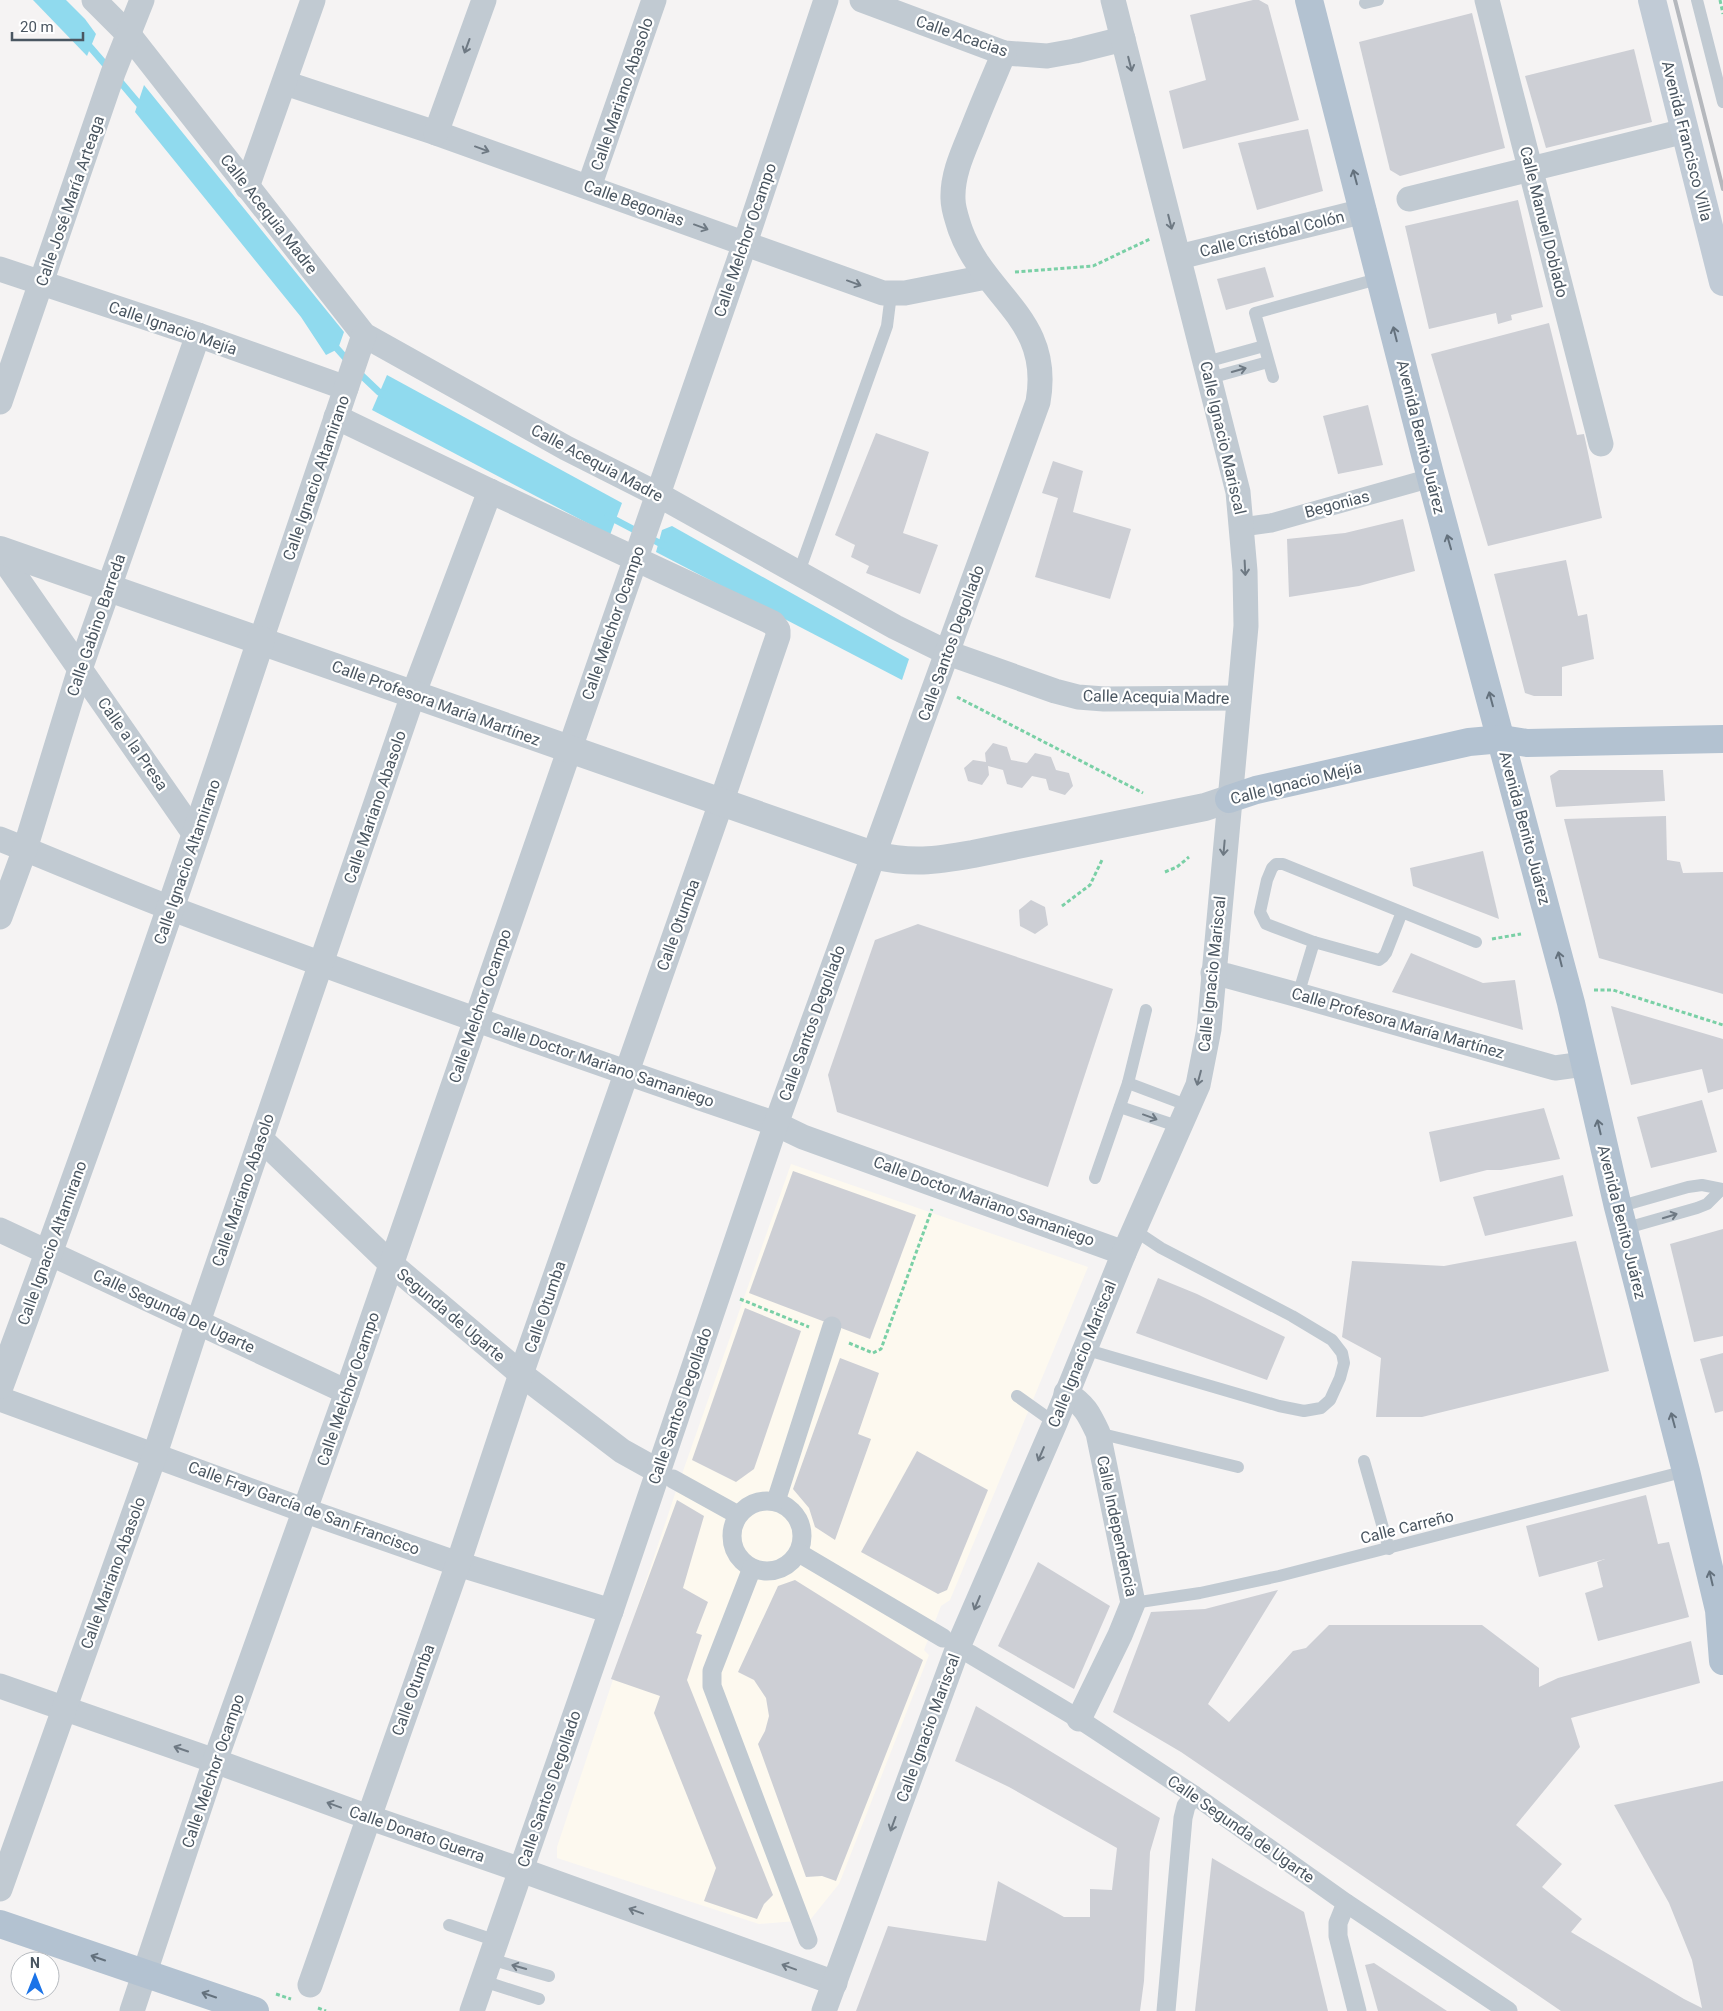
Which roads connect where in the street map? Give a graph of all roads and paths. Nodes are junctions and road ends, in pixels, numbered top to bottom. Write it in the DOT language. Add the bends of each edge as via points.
graph roads {
  1 [pos="94,0"];
  2 [pos="142,0"];
  3 [pos="313,0"];
  4 [pos="484,0"];
  5 [pos="654,0"];
  6 [pos="826,0"];
  7 [pos="862,0"];
  8 [pos="1113,0"];
  9 [pos="1309,0"];
  10 [pos="1378,0"];
  11 [pos="1487,0"];
  12 [pos="1652,0"];
  13 [pos="1697,0"];
  14 [pos="1720,0"];
  15 [pos="1365,3"];
  16 [pos="1723,14"];
  17 [pos="130,35"];
  18 [pos="1123,39"];
  19 [pos="1004,53"];
  20 [pos="285,82"];
  21 [pos="1723,102"];
  22 [pos="1685,131"];
  23 [pos="436,133"];
  24 [pos="1530,169"];
  25 [pos="247,187"];
  26 [pos="589,187"];
  27 [pos="1409,199"];
  28 [pos="1364,211"];
  29 [pos="1156,234"];
  30 [pos="745,243"];
  31 [pos="1179,258"];
  32 [pos="0,269"];
  33 [pos="986,277"];
  34 [pos="1381,278"];
  35 [pos="1723,282"];
  36 [pos="42,284"];
  37 [pos="891,294"];
  38 [pos="198,335"];
  39 [pos="362,343"];
  40 [pos="1264,346"];
  41 [pos="1268,362"];
  42 [pos="1208,370"];
  43 [pos="1273,377"];
  44 [pos="348,383"];
  45 [pos="0,402"];
  46 [pos="336,416"];
  47 [pos="1601,444"];
  48 [pos="1431,478"];
  49 [pos="490,491"];
  50 [pos="654,502"];
  51 [pos="1242,527"];
  52 [pos="0,552"];
  53 [pos="637,554"];
  54 [pos="799,572"];
  55 [pos="109,588"];
  56 [pos="261,640"];
  57 [pos="948,653"];
  58 [pos="80,669"];
  59 [pos="935,688"];
  60 [pos="413,694"];
  61 [pos="1238,698"];
  62 [pos="1723,738"];
  63 [pos="1502,739"];
  64 [pos="570,750"];
  65 [pos="1150,798"];
  66 [pos="1229,799"];
  67 [pos="722,803"];
  68 [pos="196,836"];
  69 [pos="0,839"];
  70 [pos="25,849"];
  71 [pos="873,855"];
  72 [pos="1189,857"];
  73 [pos="1102,860"];
  74 [pos="1165,872"];
  75 [pos="1062,906"];
  76 [pos="171,908"];
  77 [pos="1402,912"];
  78 [pos="0,917"];
  79 [pos="1521,934"];
  80 [pos="1314,942"];
  81 [pos="1476,942"];
  82 [pos="322,964"];
  83 [pos="1213,973"];
  84 [pos="1298,995"];
  85 [pos="1581,997"];
  86 [pos="1146,1010"];
  87 [pos="475,1019"];
  88 [pos="1723,1025"];
  89 [pos="1584,1064"];
  90 [pos="626,1072"];
  91 [pos="1128,1084"];
  92 [pos="1120,1106"];
  93 [pos="1184,1116"];
  94 [pos="776,1124"];
  95 [pos="261,1139"];
  96 [pos="1095,1178"];
  97 [pos="1722,1189"];
  98 [pos="934,1206"];
  99 [pos="1620,1218"];
  100 [pos="0,1230"];
  101 [pos="1134,1230"];
  102 [pos="49,1252"];
  103 [pos="1124,1253"];
  104 [pos="390,1263"];
  105 [pos="738,1298"];
  106 [pos="198,1322"];
  107 [pos="830,1330"];
  108 [pos="1084,1350"];
  109 [pos="521,1374"];
  110 [pos="0,1384"];
  111 [pos="347,1392"];
  112 [pos="1066,1393"];
  113 [pos="1017,1396"];
  114 [pos="0,1399"];
  115 [pos="1054,1423"];
  116 [pos="1098,1433"];
  117 [pos="155,1454"];
  118 [pos="1364,1461"];
  119 [pos="1238,1467"];
  120 [pos="1686,1471"];
  121 [pos="665,1475"];
  122 [pos="776,1501"];
  123 [pos="306,1510"];
  124 [pos="738,1515"];
  125 [pos="1389,1549"];
  126 [pos="799,1553"];
  127 [pos="458,1564"];
  128 [pos="752,1568"];
  129 [pos="1133,1603"];
  130 [pos="611,1611"];
  131 [pos="1722,1627"];
  132 [pos="943,1638"];
  133 [pos="970,1654"];
  134 [pos="1723,1661"];
  135 [pos="0,1686"];
  136 [pos="65,1708"];
  137 [pos="1079,1719"];
  138 [pos="216,1761"];
  139 [pos="1194,1795"];
  140 [pos="368,1817"];
  141 [pos="521,1870"];
  142 [pos="0,1889"];
  143 [pos="1346,1903"];
  144 [pos="0,1924"];
  145 [pos="449,1925"];
  146 [pos="808,1940"];
  147 [pos="490,1960"];
  148 [pos="144,1974"];
  149 [pos="548,1976"];
  150 [pos="835,1983"];
  151 [pos="310,1985"];
  152 [pos="539,1999"];
  153 [pos="132,2011"];
  154 [pos="255,2011"];
  155 [pos="472,2011"];
  156 [pos="824,2011"];
  157 [pos="1166,2011"];
  158 [pos="1357,2011"];
  159 [pos="1508,2011"];
  1 -- 17 [label="street, Calle Acequia Madre"];
  2 -- 17 [label="street, Calle José María Arteaga"];
  3 -- 20 [label="street"];
  4 -- 23 [label="street, one-way"];
  5 -- 26 [label="street, Calle Mariano Abasolo"];
  6 -- 30 [label="street, Calle Melchor Ocampo"];
  7 -- 19 [label="street, Calle Acacias"];
  8 -- 18 [label="street, Calle Ignacio Mariscal"];
  28 -- 9 [label="main road, Avenida Benito Juárez, one-way"];
  10 -- 15 [label="lane"];
  11 -- 24 [label="street, Calle Manuel Doblado"];
  12 -- 22 [label="main road, Avenida Francisco Villa"];
  13 -- 21 [label="lane"];
  14 -- 16 [label="path"];
  17 -- 25 [label="street, Calle Acequia Madre"];
  17 -- 36 [label="street, Calle José María Arteaga" via="113,73"];
  18 -- 19 [label="street, Calle Acacias" via="1047,56"];
  18 -- 31 [label="street, Calle Ignacio Mariscal, one-way"];
  19 -- 33 [label="street, Calle Santos Degollado" via="959,162 954,183 955,215 973,258"];
  20 -- 23 [label="street, Calle Begonias"];
  20 -- 25 [label="street"];
  22 -- 24 [label="street"];
  22 -- 35 [label="main road, Avenida Francisco Villa"];
  23 -- 26 [label="street, Calle Begonias, one-way"];
  24 -- 27 [label="street"];
  24 -- 47 [label="street, Calle Manuel Doblado"];
  25 -- 39 [label="street, Calle Acequia Madre"];
  26 -- 30 [label="street, Calle Begonias, one-way"];
  28 -- 31 [label="street, Calle Cristóbal Colón"];
  28 -- 34 [label="main road, Avenida Benito Juárez"];
  29 -- 33 [label="path" via="1142,244 1093,266"];
  30 -- 37 [label="street, Calle Begonias, one-way"];
  30 -- 50 [label="street, Calle Melchor Ocampo"];
  31 -- 42 [label="street, Calle Ignacio Mariscal"];
  32 -- 36 [label="street, Calle Ignacio Mejía"];
  33 -- 37 [label="street, Calle Begonias"];
  33 -- 57 [label="street, Calle Santos Degollado" via="1024,322 1034,343 1042,382 1038,402"];
  34 -- 40 [label="lane" via="1255,313"];
  48 -- 34 [label="main road, Avenida Benito Juárez, one-way"];
  36 -- 38 [label="street, Calle Ignacio Mejía"];
  36 -- 45 [label="street, Calle José María Arteaga"];
  37 -- 54 [label="lane" via="887,326"];
  38 -- 44 [label="street, Calle Ignacio Mejía"];
  38 -- 55 [label="street, Calle Gabino Barreda"];
  39 -- 44 [label="street, Calle Ignacio Altamirano"];
  39 -- 50 [label="street, Calle Acequia Madre" via="566,448"];
  40 -- 41 [label="lane"];
  40 -- 42 [label="lane"];
  42 -- 41 [label="lane, one-way"];
  41 -- 43 [label="lane"];
  42 -- 51 [label="street, Calle Ignacio Mariscal" via="1238,492"];
  44 -- 46 [label="street, Calle Ignacio Altamirano"];
  46 -- 49 [label="street"];
  46 -- 56 [label="street, Calle Ignacio Altamirano"];
  48 -- 51 [label="street, Begonias" via="1271,523"];
  63 -- 48 [label="main road, Avenida Benito Juárez, one-way"];
  49 -- 53 [label="street"];
  49 -- 60 [label="street, Calle Mariano Abasolo"];
  50 -- 53 [label="street, Calle Melchor Ocampo"];
  50 -- 54 [label="street, Calle Acequia Madre"];
  51 -- 61 [label="street, Calle Ignacio Mariscal, one-way" via="1246,626"];
  52 -- 55 [label="street, Calle Profesora María Martínez"];
  52 -- 58 [label="street, Calle a la Presa"];
  53 -- 64 [label="street, Calle Melchor Ocampo"];
  53 -- 67 [label="street, Calle Otumba" via="774,623 778,630"];
  54 -- 57 [label="street, Calle Acequia Madre"];
  55 -- 56 [label="street, Calle Profesora María Martínez"];
  55 -- 58 [label="street, Calle Gabino Barreda"];
  56 -- 60 [label="street, Calle Profesora María Martínez"];
  56 -- 68 [label="street, Calle Ignacio Altamirano"];
  57 -- 59 [label="street, Calle Santos Degollado"];
  57 -- 61 [label="street, Calle Acequia Madre" via="1054,691 1078,696 1104,699"];
  58 -- 68 [label="street, Calle a la Presa"];
  58 -- 70 [label="street, Calle Gabino Barreda"];
  59 -- 65 [label="path"];
  59 -- 71 [label="street, Calle Santos Degollado"];
  60 -- 64 [label="street, Calle Profesora María Martínez"];
  60 -- 82 [label="street, Calle Mariano Abasolo"];
  61 -- 66 [label="street, Calle Ignacio Mariscal"];
  62 -- 63 [label="main road, Calle Ignacio Mejía" via="1526,743"];
  63 -- 66 [label="main road, Calle Ignacio Mejía" via="1460,744 1256,790"];
  85 -- 63 [label="main road, Avenida Benito Juárez, one-way" via="1549,916"];
  64 -- 67 [label="street, Calle Profesora María Martínez"];
  64 -- 87 [label="street, Calle Melchor Ocampo"];
  66 -- 71 [label="street, Calle Ignacio Mejía" via="1205,808 937,860 906,862"];
  66 -- 83 [label="street, Calle Ignacio Mariscal, one-way"];
  67 -- 71 [label="street, Calle Profesora María Martínez"];
  67 -- 90 [label="street, Calle Otumba"];
  68 -- 76 [label="street, Calle Ignacio Altamirano"];
  69 -- 70 [label="street, Calle Doctor Mariano Samaniego"];
  70 -- 76 [label="street, Calle Doctor Mariano Samaniego"];
  70 -- 78 [label="street, Calle Gabino Barreda"];
  71 -- 94 [label="street, Calle Santos Degollado"];
  72 -- 74 [label="path"];
  73 -- 75 [label="path" via="1090,885"];
  76 -- 82 [label="street, Calle Doctor Mariano Samaniego"];
  76 -- 102 [label="street, Calle Ignacio Altamirano"];
  77 -- 80 [label="lane" via="1386,953 1379,960"];
  77 -- 80 [label="lane" via="1276,864 1267,880 1260,912 1262,919 1266,924"];
  77 -- 81 [label="lane"];
  79 -- 81 [label="path"];
  80 -- 84 [label="lane"];
  82 -- 87 [label="street, Calle Doctor Mariano Samaniego"];
  82 -- 95 [label="street, Calle Mariano Abasolo"];
  83 -- 84 [label="street, Calle Profesora María Martínez"];
  83 -- 93 [label="street, Calle Ignacio Mariscal, one-way" via="1204,1057 1198,1085"];
  84 -- 89 [label="street, Calle Profesora María Martínez" via="1555,1068"];
  85 -- 88 [label="path" via="1612,990"];
  85 -- 89 [label="main road, Avenida Benito Juárez"];
  86 -- 91 [label="lane"];
  87 -- 90 [label="street, Calle Doctor Mariano Samaniego"];
  87 -- 104 [label="street, Calle Melchor Ocampo"];
  99 -- 89 [label="main road, Avenida Benito Juárez, one-way"];
  90 -- 94 [label="street, Calle Doctor Mariano Samaniego"];
  90 -- 109 [label="street, Calle Otumba"];
  91 -- 92 [label="lane"];
  91 -- 93 [label="lane"];
  92 -- 93 [label="lane, one-way"];
  92 -- 96 [label="lane"];
  93 -- 101 [label="street, Calle Ignacio Mariscal"];
  94 -- 103 [label="street, Calle Doctor Mariano Samaniego" via="803,1137"];
  94 -- 121 [label="street, Calle Santos Degollado"];
  95 -- 104 [label="street, Segunda de Ugarte"];
  95 -- 106 [label="street, Calle Mariano Abasolo"];
  97 -- 99 [label="lane" via="1688,1187"];
  99 -- 97 [label="lane, one-way" via="1702,1206"];
  98 -- 107 [label="path" via="881,1350 873,1353"];
  120 -- 99 [label="main road, Avenida Benito Juárez, one-way"];
  100 -- 102 [label="street, Calle Segunda De Ugarte"];
  101 -- 103 [label="street, Calle Ignacio Mariscal"];
  101 -- 108 [label="lane" via="1161,1248 1332,1340 1344,1363 1340,1378 1330,1400 1321,1408 1304,1411"];
  102 -- 106 [label="street, Calle Segunda De Ugarte"];
  102 -- 110 [label="street, Calle Ignacio Altamirano"];
  103 -- 108 [label="street, Calle Ignacio Mariscal"];
  104 -- 109 [label="street, Segunda de Ugarte"];
  104 -- 111 [label="street, Calle Melchor Ocampo"];
  105 -- 107 [label="path"];
  106 -- 111 [label="street, Calle Segunda De Ugarte"];
  106 -- 117 [label="street, Calle Mariano Abasolo"];
  107 -- 122 [label="street"];
  108 -- 112 [label="street, Calle Ignacio Mariscal"];
  109 -- 121 [label="street, Segunda de Ugarte" via="622,1451"];
  109 -- 127 [label="street, Calle Otumba"];
  111 -- 123 [label="street, Calle Melchor Ocampo"];
  112 -- 115 [label="street, Calle Ignacio Mariscal"];
  112 -- 116 [label="street, Calle Independencia" via="1088,1412"];
  113 -- 115 [label="lane"];
  114 -- 117 [label="street, Calle Fray García de San Francisco"];
  115 -- 150 [label="street, Calle Ignacio Mariscal, one-way" via="958,1647"];
  116 -- 119 [label="lane"];
  116 -- 129 [label="street, Calle Independencia"];
  117 -- 123 [label="street, Calle Fray García de San Francisco"];
  117 -- 136 [label="street, Calle Mariano Abasolo"];
  118 -- 125 [label="lane"];
  120 -- 125 [label="lane, Calle Carreño"];
  131 -- 120 [label="main road, Avenida Benito Juárez, one-way"];
  121 -- 124 [label="street"];
  121 -- 130 [label="street, Calle Santos Degollado"];
  122 -- 124 [label="street" via="749,1505"];
  122 -- 126 [label="street" via="788,1506 797,1516 803,1541"];
  123 -- 127 [label="street, Calle Fray García de San Francisco"];
  123 -- 138 [label="street, Calle Melchor Ocampo"];
  124 -- 128 [label="street" via="733,1526 735,1551"];
  125 -- 129 [label="lane, Calle Carreño" via="1218,1590"];
  126 -- 128 [label="street" via="778,1570"];
  126 -- 132 [label="street"];
  127 -- 130 [label="street, Calle Fray García de San Francisco"];
  127 -- 140 [label="street, Calle Otumba"];
  128 -- 146 [label="street" via="712,1671 712,1686"];
  129 -- 137 [label="street, Calle Independencia"];
  130 -- 141 [label="street, Calle Santos Degollado"];
  131 -- 134 [label="main road, Avenida Benito Juárez"];
  133 -- 137 [label="street, Calle Segunda de Ugarte"];
  135 -- 136 [label="street, Calle Donato Guerra"];
  138 -- 136 [label="street, Calle Donato Guerra, one-way"];
  136 -- 142 [label="street, Calle Mariano Abasolo"];
  137 -- 139 [label="street, Calle Segunda de Ugarte"];
  140 -- 138 [label="street, Calle Donato Guerra, one-way"];
  138 -- 148 [label="street, Calle Melchor Ocampo"];
  139 -- 143 [label="street, Calle Segunda de Ugarte"];
  139 -- 157 [label="street" via="1183,1818"];
  140 -- 141 [label="street, Calle Donato Guerra"];
  140 -- 151 [label="street, Calle Otumba"];
  141 -- 147 [label="street, Calle Santos Degollado"];
  150 -- 141 [label="street, Calle Donato Guerra, one-way"];
  143 -- 158 [label="street" via="1338,1923 1338,1936"];
  143 -- 159 [label="street, Calle Segunda de Ugarte"];
  148 -- 144 [label="main road, one-way"];
  145 -- 147 [label="lane"];
  149 -- 147 [label="lane, one-way"];
  147 -- 152 [label="lane"];
  147 -- 155 [label="street, Calle Santos Degollado"];
  148 -- 153 [label="street, Calle Melchor Ocampo"];
  154 -- 148 [label="main road, one-way"];
  150 -- 156 [label="street, Calle Ignacio Mariscal"];
}
